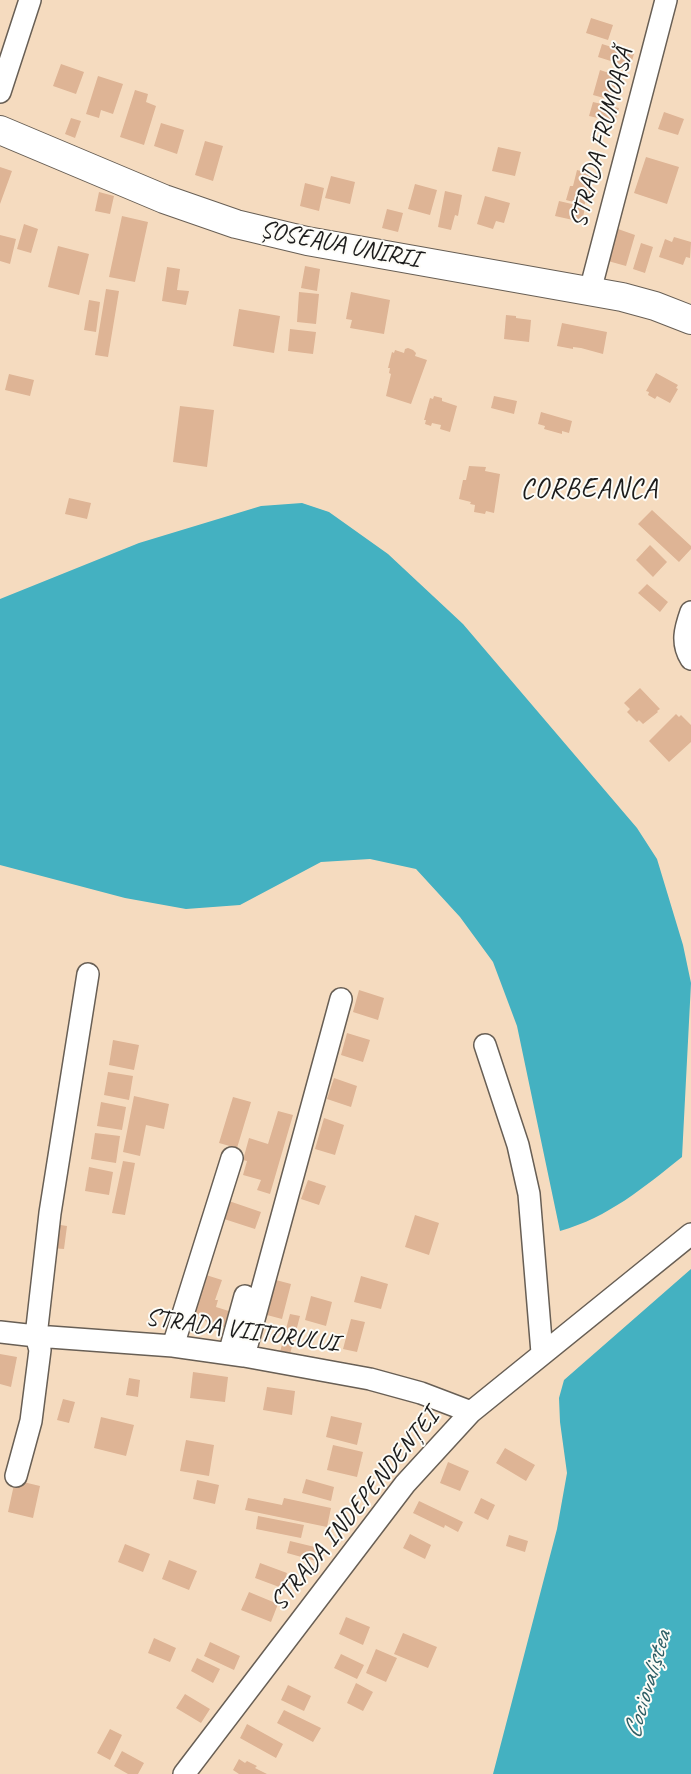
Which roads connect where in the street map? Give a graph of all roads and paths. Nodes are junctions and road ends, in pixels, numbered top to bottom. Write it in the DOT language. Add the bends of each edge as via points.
graph roads {
  1 [pos="30,0"];
  2 [pos="666,0"];
  3 [pos="0,92"];
  4 [pos="0,130"];
  5 [pos="590,290"];
  6 [pos="691,320"];
  7 [pos="691,612"];
  8 [pos="691,659"];
  9 [pos="88,974"];
  10 [pos="341,999"];
  11 [pos="485,1045"];
  12 [pos="304,1096"];
  13 [pos="232,1158"];
  14 [pos="691,1234"];
  15 [pos="0,1332"];
  16 [pos="36,1336"];
  17 [pos="173,1346"];
  18 [pos="542,1353"];
  19 [pos="237,1355"];
  20 [pos="471,1412"];
  21 [pos="16,1476"];
  22 [pos="184,1774"];
  1 -- 3 [label="street"];
  2 -- 5 [label="street, STRADA FRUMOASĂ"];
  4 -- 5 [label="main road, ȘOSEAUA UNIRII" via="164,200 236,224 307,241"];
  5 -- 6 [label="main road, ȘOSEAUA UNIRII" via="622,296"];
  7 -- 8 [label="street" via="684,632 684,644"];
  9 -- 16 [label="street" via="50,1213"];
  10 -- 19 [label="street"];
  11 -- 18 [label="street" via="518,1145 529,1194"];
  12 -- 19 [label="street"];
  13 -- 17 [label="street"];
  14 -- 18 [label="street, STRADA INDEPENDENȚEI"];
  15 -- 16 [label="street, STRADA VIITORULUI"];
  16 -- 17 [label="street, STRADA VIITORULUI"];
  16 -- 21 [label="street" via="40,1350 31,1421"];
  17 -- 19 [label="street, STRADA VIITORULUI"];
  18 -- 20 [label="street, STRADA INDEPENDENȚEI"];
  19 -- 20 [label="street, STRADA VIITORULUI" via="370,1379 421,1393"];
  20 -- 22 [label="street, STRADA INDEPENDENȚEI" via="405,1484"];
}
